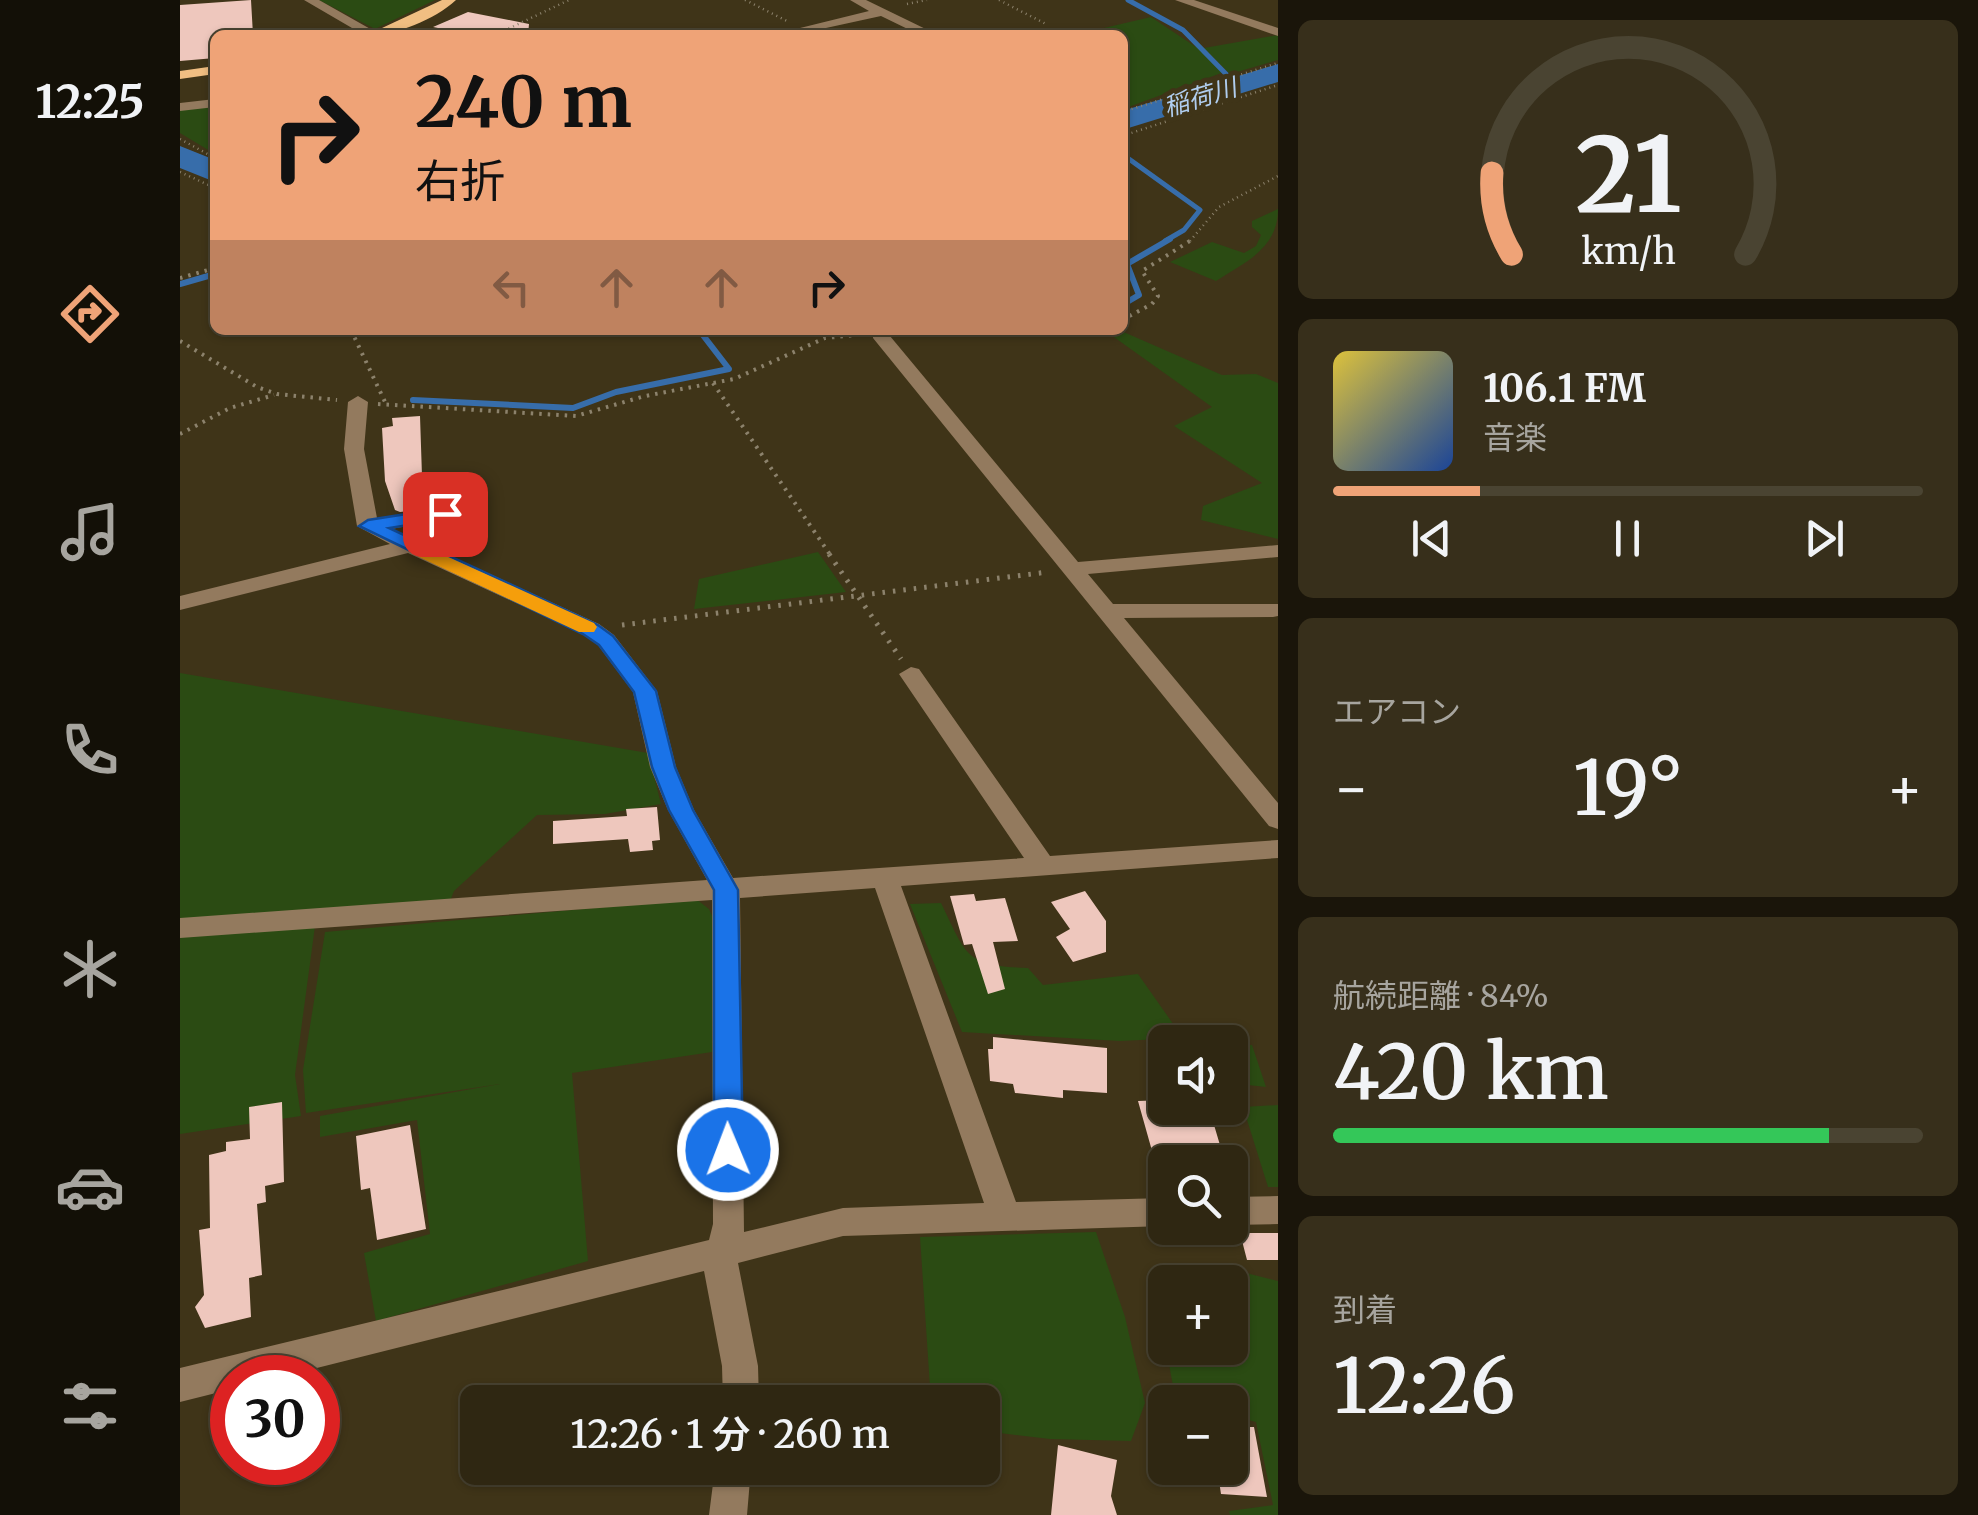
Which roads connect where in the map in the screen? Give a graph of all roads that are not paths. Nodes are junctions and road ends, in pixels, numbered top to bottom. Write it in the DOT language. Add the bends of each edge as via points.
graph roads {
  1 [pos="310,0"];
  2 [pos="450,0"];
  3 [pos="856,0"];
  4 [pos="1180,0"];
  5 [pos="332,12"];
  6 [pos="883,12"];
  7 [pos="310,18"];
  8 [pos="803,29"];
  9 [pos="365,30"];
  10 [pos="397,30"];
  11 [pos="921,30"];
  12 [pos="1278,32"];
  13 [pos="210,71"];
  14 [pos="180,75"];
  15 [pos="210,104"];
  16 [pos="180,107"];
  17 [pos="881,335"];
  18 [pos="358,402"];
  19 [pos="445,514"];
  20 [pos="368,526"];
  21 [pos="408,546"];
  22 [pos="1278,551"];
  23 [pos="1070,569"];
  24 [pos="180,603"];
  25 [pos="1273,610"];
  26 [pos="1106,611"];
  27 [pos="911,674"];
  28 [pos="1278,820"];
  29 [pos="1278,849"];
  30 [pos="1044,867"];
  31 [pos="885,878"];
  32 [pos="726,890"];
  33 [pos="180,928"];
  34 [pos="1278,1210"];
  35 [pos="1248,1211"];
  36 [pos="1148,1212"];
  37 [pos="1005,1216"];
  38 [pos="723,1251"];
  39 [pos="180,1384"];
  40 [pos="741,1385"];
  41 [pos="732,1485"];
  42 [pos="728,1515"];
  1 -- 5 [label="street"];
  2 -- 10 [label="main road"];
  3 -- 6 [label="street"];
  4 -- 12 [label="street"];
  5 -- 7 [label="street"];
  5 -- 9 [label="street"];
  6 -- 8 [label="street"];
  6 -- 11 [label="street"];
  13 -- 14 [label="main road"];
  15 -- 16 [label="street"];
  17 -- 23 [label="street"];
  18 -- 20 [label="street" via="354,449"];
  19 -- 20 [label="street"];
  20 -- 21 [label="street"];
  21 -- 24 [label="street"];
  21 -- 32 [label="street" via="606,640 645,691 663,767"];
  22 -- 23 [label="street"];
  23 -- 26 [label="street"];
  25 -- 26 [label="street"];
  26 -- 28 [label="street"];
  27 -- 30 [label="street"];
  29 -- 30 [label="street"];
  30 -- 31 [label="street"];
  31 -- 32 [label="street"];
  31 -- 37 [label="street"];
  32 -- 33 [label="street"];
  32 -- 38 [label="street" via="729,1224"];
  34 -- 35 [label="street"];
  36 -- 37 [label="street"];
  37 -- 38 [label="street" via="842,1222"];
  38 -- 39 [label="street"];
  38 -- 40 [label="street" via="720,1268"];
  41 -- 42 [label="street"];
}
